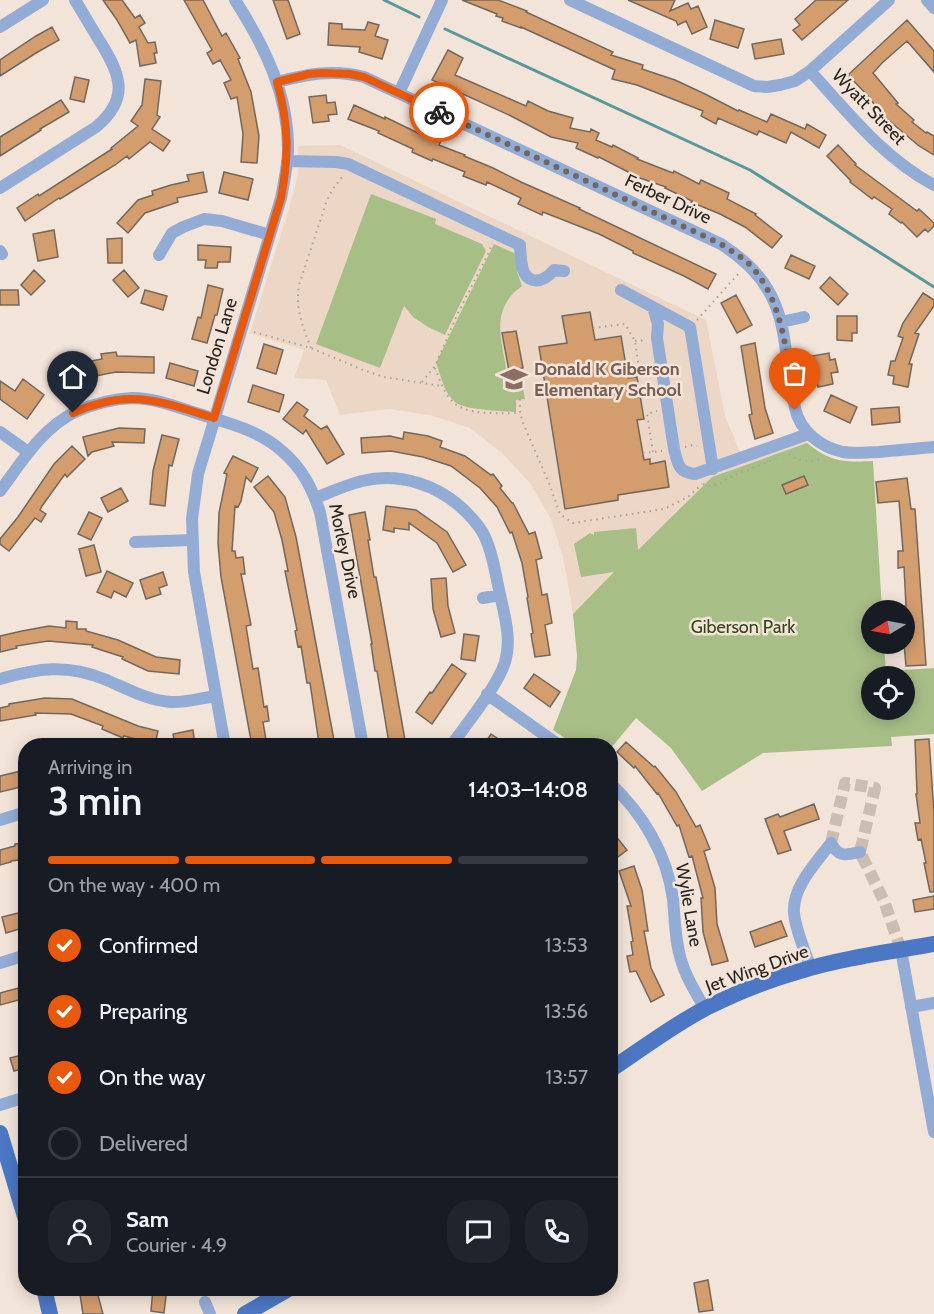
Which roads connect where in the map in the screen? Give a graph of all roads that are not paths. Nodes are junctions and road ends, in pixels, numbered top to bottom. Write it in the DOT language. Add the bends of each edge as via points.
graph roads {
  1 [pos="43,0"];
  2 [pos="75,0"];
  3 [pos="235,0"];
  4 [pos="442,0"];
  5 [pos="570,0"];
  6 [pos="889,0"];
  7 [pos="927,0"];
  8 [pos="934,8"];
  9 [pos="0,27"];
  10 [pos="810,71"];
  11 [pos="277,82"];
  12 [pos="399,93"];
  13 [pos="287,161"];
  14 [pos="934,185"];
  15 [pos="0,188"];
  16 [pos="270,235"];
  17 [pos="159,255"];
  18 [pos="564,271"];
  19 [pos="621,290"];
  20 [pos="653,307"];
  21 [pos="804,317"];
  22 [pos="781,322"];
  23 [pos="214,418"];
  24 [pos="0,432"];
  25 [pos="808,434"];
  26 [pos="934,447"];
  27 [pos="28,452"];
  28 [pos="711,473"];
  29 [pos="0,491"];
  30 [pos="315,498"];
  31 [pos="192,540"];
  32 [pos="135,542"];
  33 [pos="500,595"];
  34 [pos="483,598"];
  35 [pos="0,679"];
  36 [pos="487,694"];
  37 [pos="216,696"];
  38 [pos="224,738"];
  39 [pos="362,738"];
  40 [pos="457,738"];
  41 [pos="549,738"];
  42 [pos="618,791"];
  43 [pos="18,814"];
  44 [pos="0,820"];
  45 [pos="860,852"];
  46 [pos="934,944"];
  47 [pos="901,950"];
  48 [pos="18,957"];
  49 [pos="0,963"];
  50 [pos="810,968"];
  51 [pos="934,1003"];
  52 [pos="911,1007"];
  53 [pos="705,1009"];
  54 [pos="618,1065"];
  55 [pos="18,1099"];
  56 [pos="0,1105"];
  57 [pos="934,1132"];
  58 [pos="0,1133"];
  59 [pos="18,1193"];
  60 [pos="46,1296"];
  61 [pos="276,1296"];
  62 [pos="50,1314"];
  63 [pos="246,1314"];
  1 -- 9 [label="street"];
  2 -- 15 [label="street" via="117,72 115,107 96,127"];
  3 -- 11 [label="street, London Lane" via="263,46"];
  4 -- 12 [label="street"];
  5 -- 10 [label="street" via="754,86 780,86"];
  6 -- 10 [label="street"];
  7 -- 8 [label="street"];
  10 -- 14 [label="street, Wyatt Street" via="893,159"];
  11 -- 12 [label="street, Ferber Drive" via="309,74 350,74"];
  11 -- 13 [label="street, London Lane" via="286,122"];
  12 -- 22 [label="street, Ferber Drive" via="721,244 760,276"];
  13 -- 16 [label="street, London Lane"];
  13 -- 18 [label="street" via="348,164 520,245 524,273 530,280 539,281 554,270"];
  16 -- 17 [label="street" via="222,220 204,219 172,233"];
  16 -- 23 [label="street, London Lane"];
  19 -- 20 [label="street"];
  20 -- 28 [label="street" via="690,327"];
  20 -- 28 [label="street" via="678,465 687,473"];
  21 -- 22 [label="street"];
  22 -- 25 [label="street, Ferber Drive" via="795,410"];
  23 -- 27 [label="street, Morley Drive" via="150,400 118,399 87,407 58,422"];
  23 -- 30 [label="street, Morley Drive" via="271,441 296,465"];
  23 -- 31 [label="street, London Lane" via="198,474"];
  24 -- 27 [label="street"];
  25 -- 26 [label="street" via="843,452"];
  25 -- 28 [label="street"];
  27 -- 29 [label="street, Morley Drive"];
  30 -- 33 [label="street" via="364,480 382,478 398,478 440,490 472,518 484,535"];
  30 -- 39 [label="street, Morley Drive" via="324,526"];
  31 -- 32 [label="street"];
  31 -- 37 [label="street, London Lane"];
  33 -- 34 [label="street"];
  33 -- 36 [label="street" via="508,648 500,674"];
  35 -- 37 [label="street" via="57,668 87,673 138,695 170,702"];
  36 -- 40 [label="street"];
  36 -- 41 [label="street"];
  37 -- 38 [label="street, London Lane"];
  42 -- 53 [label="street, Wylie Lane" via="641,817 661,854 673,897 681,963"];
  43 -- 44 [label="street"];
  45 -- 50 [label="street" via="843,855 831,843 800,886 794,914"];
  46 -- 47 [label="main road, Jet Wing Drive"];
  47 -- 50 [label="main road, Jet Wing Drive"];
  47 -- 52 [label="street"];
  48 -- 49 [label="street"];
  50 -- 53 [label="main road, Jet Wing Drive" via="753,987"];
  51 -- 52 [label="street"];
  52 -- 57 [label="street"];
  53 -- 54 [label="main road, Jet Wing Drive"];
  55 -- 56 [label="street"];
  58 -- 59 [label="main road"];
  60 -- 62 [label="main road"];
  61 -- 63 [label="main road"];
}
